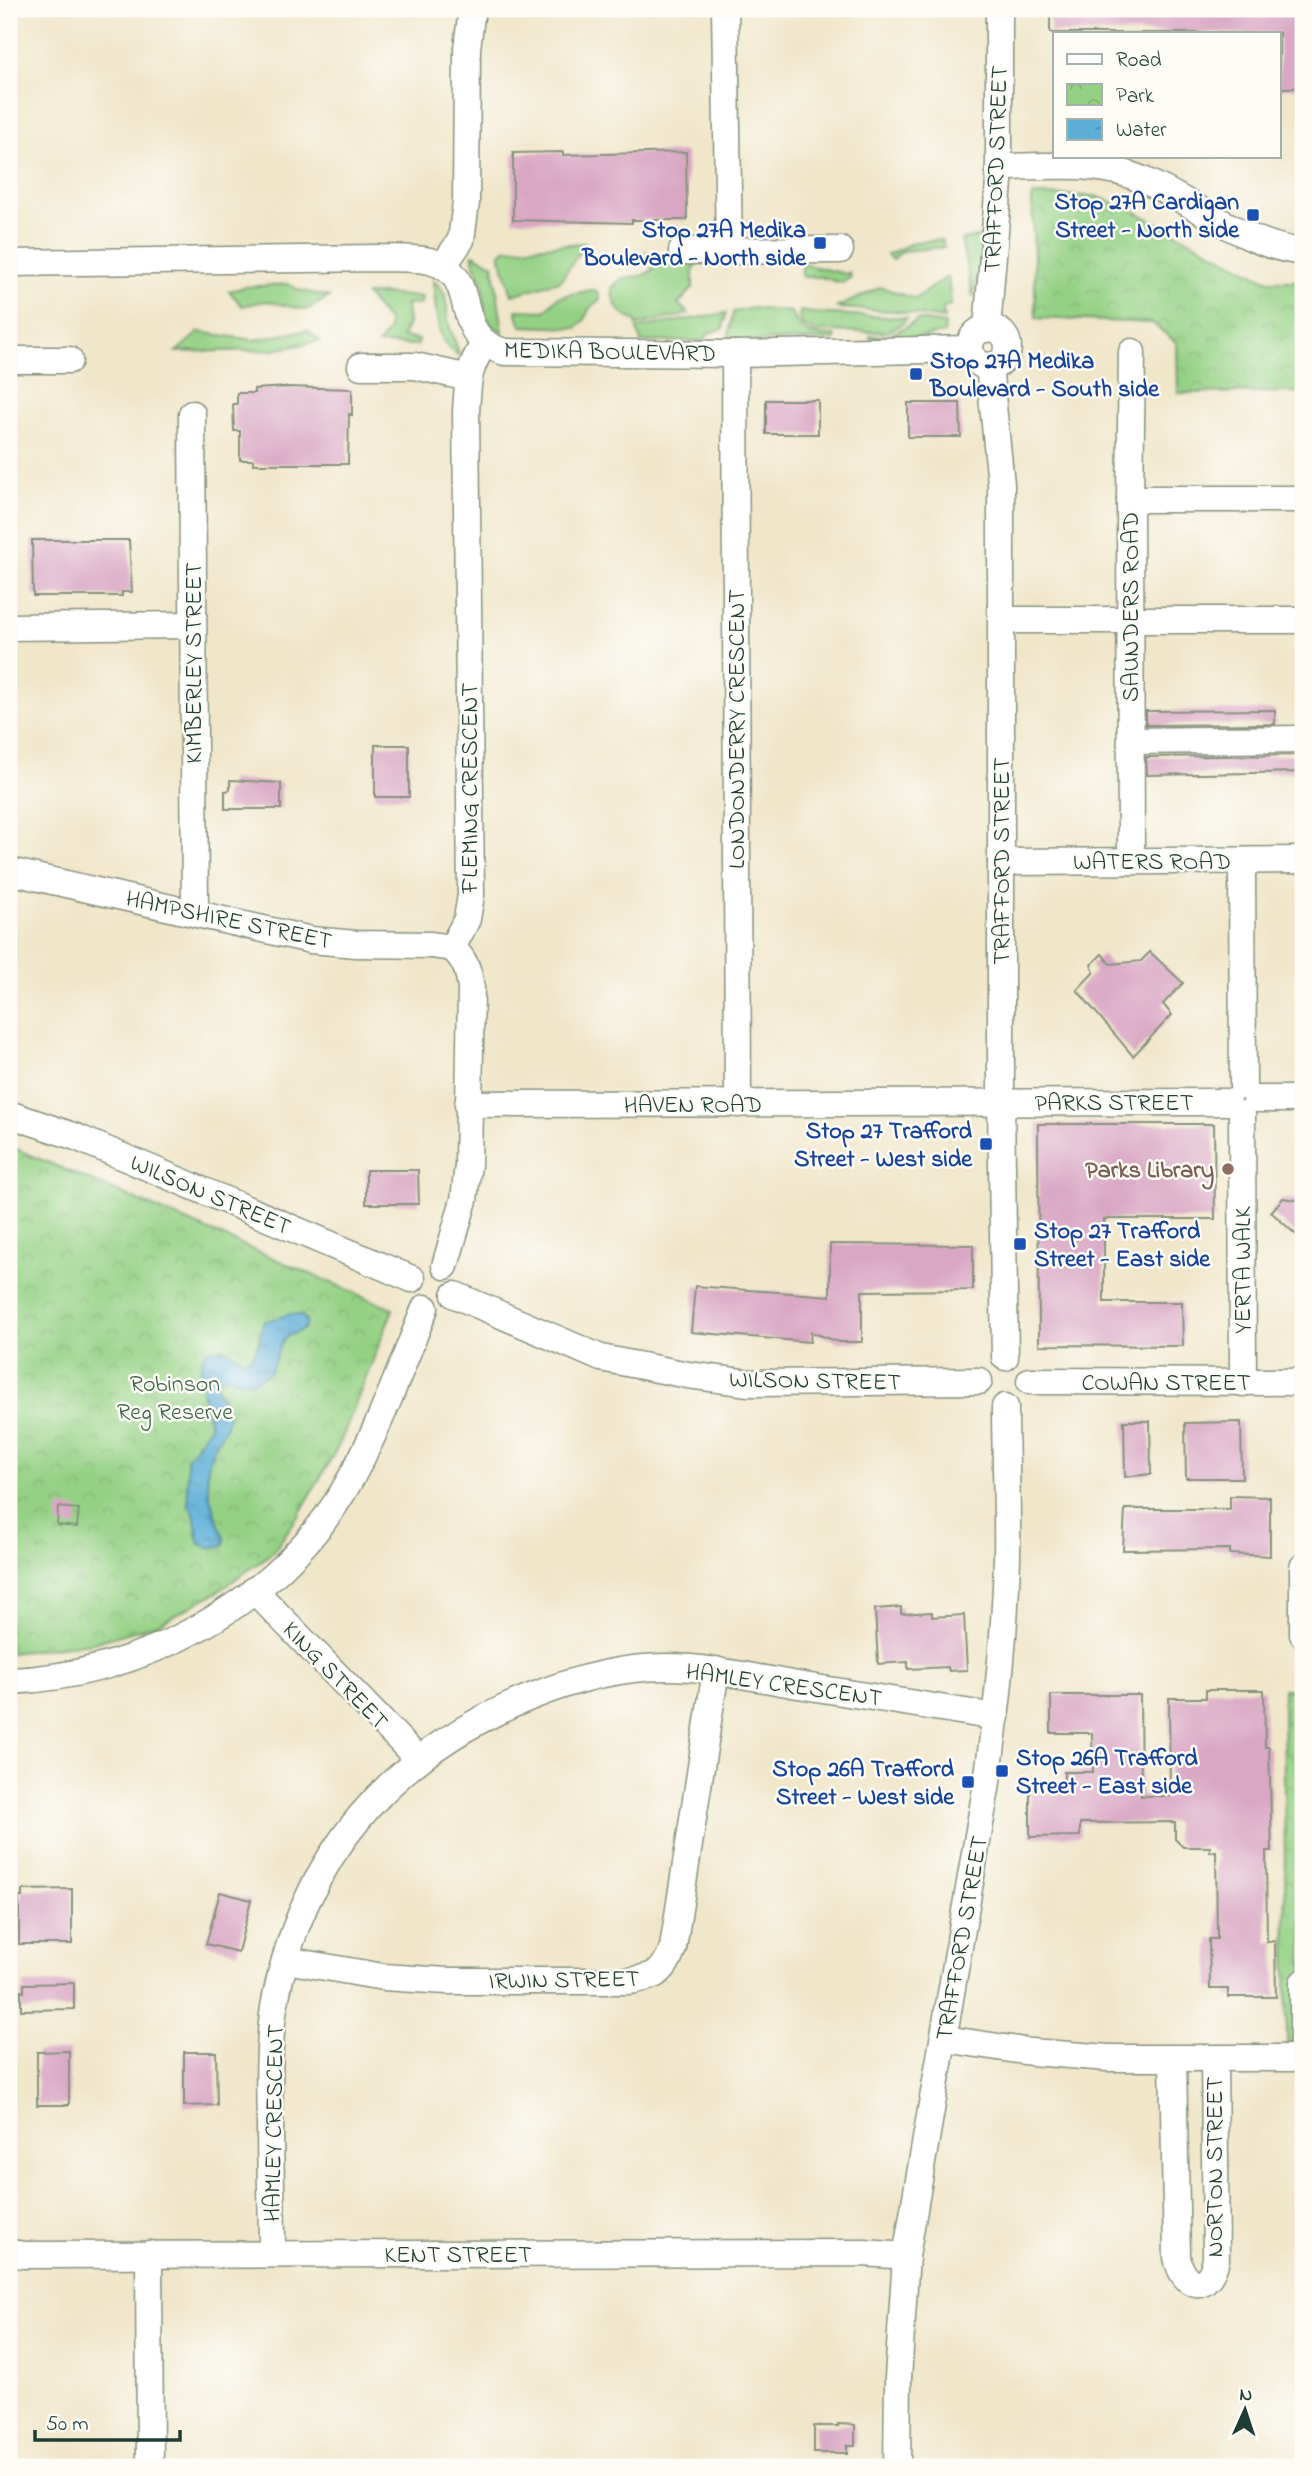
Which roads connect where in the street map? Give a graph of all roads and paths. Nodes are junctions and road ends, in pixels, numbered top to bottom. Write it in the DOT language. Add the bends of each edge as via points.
graph roads {
  1 [pos="471,9"];
  2 [pos="725,9"];
  3 [pos="999,9"];
  4 [pos="999,167"];
  5 [pos="839,250"];
  6 [pos="682,251"];
  7 [pos="729,251"];
  8 [pos="1303,252"];
  9 [pos="9,263"];
  10 [pos="443,266"];
  11 [pos="484,344"];
  12 [pos="1132,352"];
  13 [pos="734,354"];
  14 [pos="980,358"];
  15 [pos="9,360"];
  16 [pos="69,360"];
  17 [pos="361,366"];
  18 [pos="468,378"];
  19 [pos="192,414"];
  20 [pos="1130,499"];
  21 [pos="1303,499"];
  22 [pos="1002,620"];
  23 [pos="1131,621"];
  24 [pos="1303,621"];
  25 [pos="192,625"];
  26 [pos="9,627"];
  27 [pos="1131,740"];
  28 [pos="1303,740"];
  29 [pos="1303,860"];
  30 [pos="1131,861"];
  31 [pos="1242,861"];
  32 [pos="1001,862"];
  33 [pos="9,871"];
  34 [pos="195,913"];
  35 [pos="452,948"];
  36 [pos="1303,1099"];
  37 [pos="1242,1100"];
  38 [pos="1001,1103"];
  39 [pos="468,1104"];
  40 [pos="738,1104"];
  41 [pos="9,1114"];
  42 [pos="445,1266"];
  43 [pos="412,1279"];
  44 [pos="456,1295"];
  45 [pos="425,1308"];
  46 [pos="1005,1357"];
  47 [pos="979,1381"];
  48 [pos="1030,1381"];
  49 [pos="1303,1382"];
  50 [pos="1242,1383"];
  51 [pos="1005,1407"];
  52 [pos="1303,1567"];
  53 [pos="254,1590"];
  54 [pos="1303,1633"];
  55 [pos="716,1670"];
  56 [pos="9,1681"];
  57 [pos="996,1717"];
  58 [pos="418,1759"];
  59 [pos="286,1960"];
  60 [pos="1303,1983"];
  61 [pos="944,2039"];
  62 [pos="1303,2058"];
  63 [pos="1214,2059"];
  64 [pos="1173,2060"];
  65 [pos="9,2253"];
  66 [pos="149,2254"];
  67 [pos="272,2254"];
  68 [pos="906,2256"];
  69 [pos="150,2467"];
  70 [pos="897,2467"];
  1 -- 10 [label="street" via="467,204 461,240"];
  2 -- 7 [label="street"];
  3 -- 4 [label="street, TRAFFORD STREET"];
  4 -- 8 [label="street" via="1083,166 1127,174 1253,238"];
  4 -- 14 [label="street, TRAFFORD STREET" via="987,329 976,333 970,343"];
  5 -- 7 [label="street"];
  6 -- 7 [label="street"];
  9 -- 10 [label="street" via="379,258"];
  10 -- 11 [label="street, MEDIKA BOULEVARD" via="460,284 470,324"];
  11 -- 13 [label="street, MEDIKA BOULEVARD" via="505,352"];
  11 -- 18 [label="street, FLEMING CRESCENT" via="471,363"];
  12 -- 20 [label="street, SAUNDERS ROAD"];
  13 -- 14 [label="street, MEDIKA BOULEVARD"];
  13 -- 40 [label="street, LONDONDERRY CRESCENT"];
  14 -- 22 [label="street, TRAFFORD STREET" via="1001,484"];
  15 -- 16 [label="street"];
  17 -- 18 [label="street" via="415,366"];
  18 -- 35 [label="street, FLEMING CRESCENT" via="471,895 467,919"];
  19 -- 25 [label="street, KIMBERLEY STREET"];
  20 -- 21 [label="street"];
  20 -- 23 [label="street, SAUNDERS ROAD"];
  22 -- 23 [label="street"];
  22 -- 32 [label="street, TRAFFORD STREET"];
  23 -- 24 [label="street"];
  23 -- 27 [label="street, SAUNDERS ROAD"];
  25 -- 26 [label="street"];
  25 -- 34 [label="street, KIMBERLEY STREET"];
  27 -- 28 [label="street"];
  27 -- 30 [label="street, SAUNDERS ROAD"];
  29 -- 31 [label="street, WATERS ROAD"];
  30 -- 31 [label="street, WATERS ROAD"];
  30 -- 32 [label="street, WATERS ROAD"];
  31 -- 37 [label="street, YERTA WALK"];
  32 -- 38 [label="street, TRAFFORD STREET"];
  33 -- 34 [label="street, HAMPSHIRE STREET"];
  34 -- 35 [label="street, HAMPSHIRE STREET" via="311,940"];
  35 -- 39 [label="street" via="468,970 471,989"];
  36 -- 37 [label="street, PARKS STREET"];
  37 -- 38 [label="street, PARKS STREET"];
  37 -- 50 [label="street, YERTA WALK"];
  38 -- 40 [label="street, HAVEN ROAD"];
  38 -- 46 [label="street, TRAFFORD STREET"];
  39 -- 40 [label="street, HAVEN ROAD"];
  39 -- 42 [label="street" via="464,1200"];
  41 -- 43 [label="street, WILSON STREET" via="76,1137"];
  42 -- 43 [label="street" via="421,1267"];
  42 -- 44 [label="street" via="457,1282"];
  43 -- 45 [label="street" via="411,1293"];
  44 -- 45 [label="street" via="440,1309"];
  44 -- 47 [label="street, WILSON STREET" via="601,1357 688,1375 750,1384"];
  45 -- 53 [label="street" via="367,1447 342,1493 314,1532"];
  46 -- 47 [label="street" via="985,1366"];
  46 -- 48 [label="street" via="1019,1361"];
  47 -- 51 [label="street" via="990,1402"];
  48 -- 50 [label="street, COWAN STREET"];
  48 -- 51 [label="street" via="1020,1402"];
  49 -- 50 [label="street, COWAN STREET"];
  51 -- 57 [label="street, TRAFFORD STREET" via="1007,1557"];
  52 -- 54 [label="street"];
  53 -- 56 [label="street" via="179,1639 121,1662 72,1675"];
  53 -- 58 [label="street, KING STREET"];
  55 -- 57 [label="street, HAMLEY CRESCENT"];
  55 -- 58 [label="street, HAMLEY CRESCENT" via="613,1671 554,1687 465,1727"];
  55 -- 59 [label="street, IRWIN STREET" via="673,1948 666,1967 652,1977 446,1981 383,1977"];
  57 -- 61 [label="street, TRAFFORD STREET"];
  58 -- 59 [label="street, HAMLEY CRESCENT" via="378,1795 343,1838 311,1888"];
  59 -- 67 [label="street, HAMLEY CRESCENT" via="274,2007 269,2067"];
  60 -- 62 [label="street"];
  61 -- 64 [label="street, NORTON STREET" via="1031,2052"];
  61 -- 68 [label="street, TRAFFORD STREET"];
  62 -- 63 [label="street, NORTON STREET"];
  63 -- 64 [label="street, NORTON STREET"];
  63 -- 64 [label="street, NORTON STREET" via="1216,2259 1208,2280 1198,2284 1180,2271 1177,2257"];
  65 -- 66 [label="street, KENT STREET"];
  66 -- 67 [label="street, KENT STREET"];
  66 -- 69 [label="street"];
  67 -- 68 [label="street, KENT STREET"];
  68 -- 70 [label="street, TRAFFORD STREET"];
}
